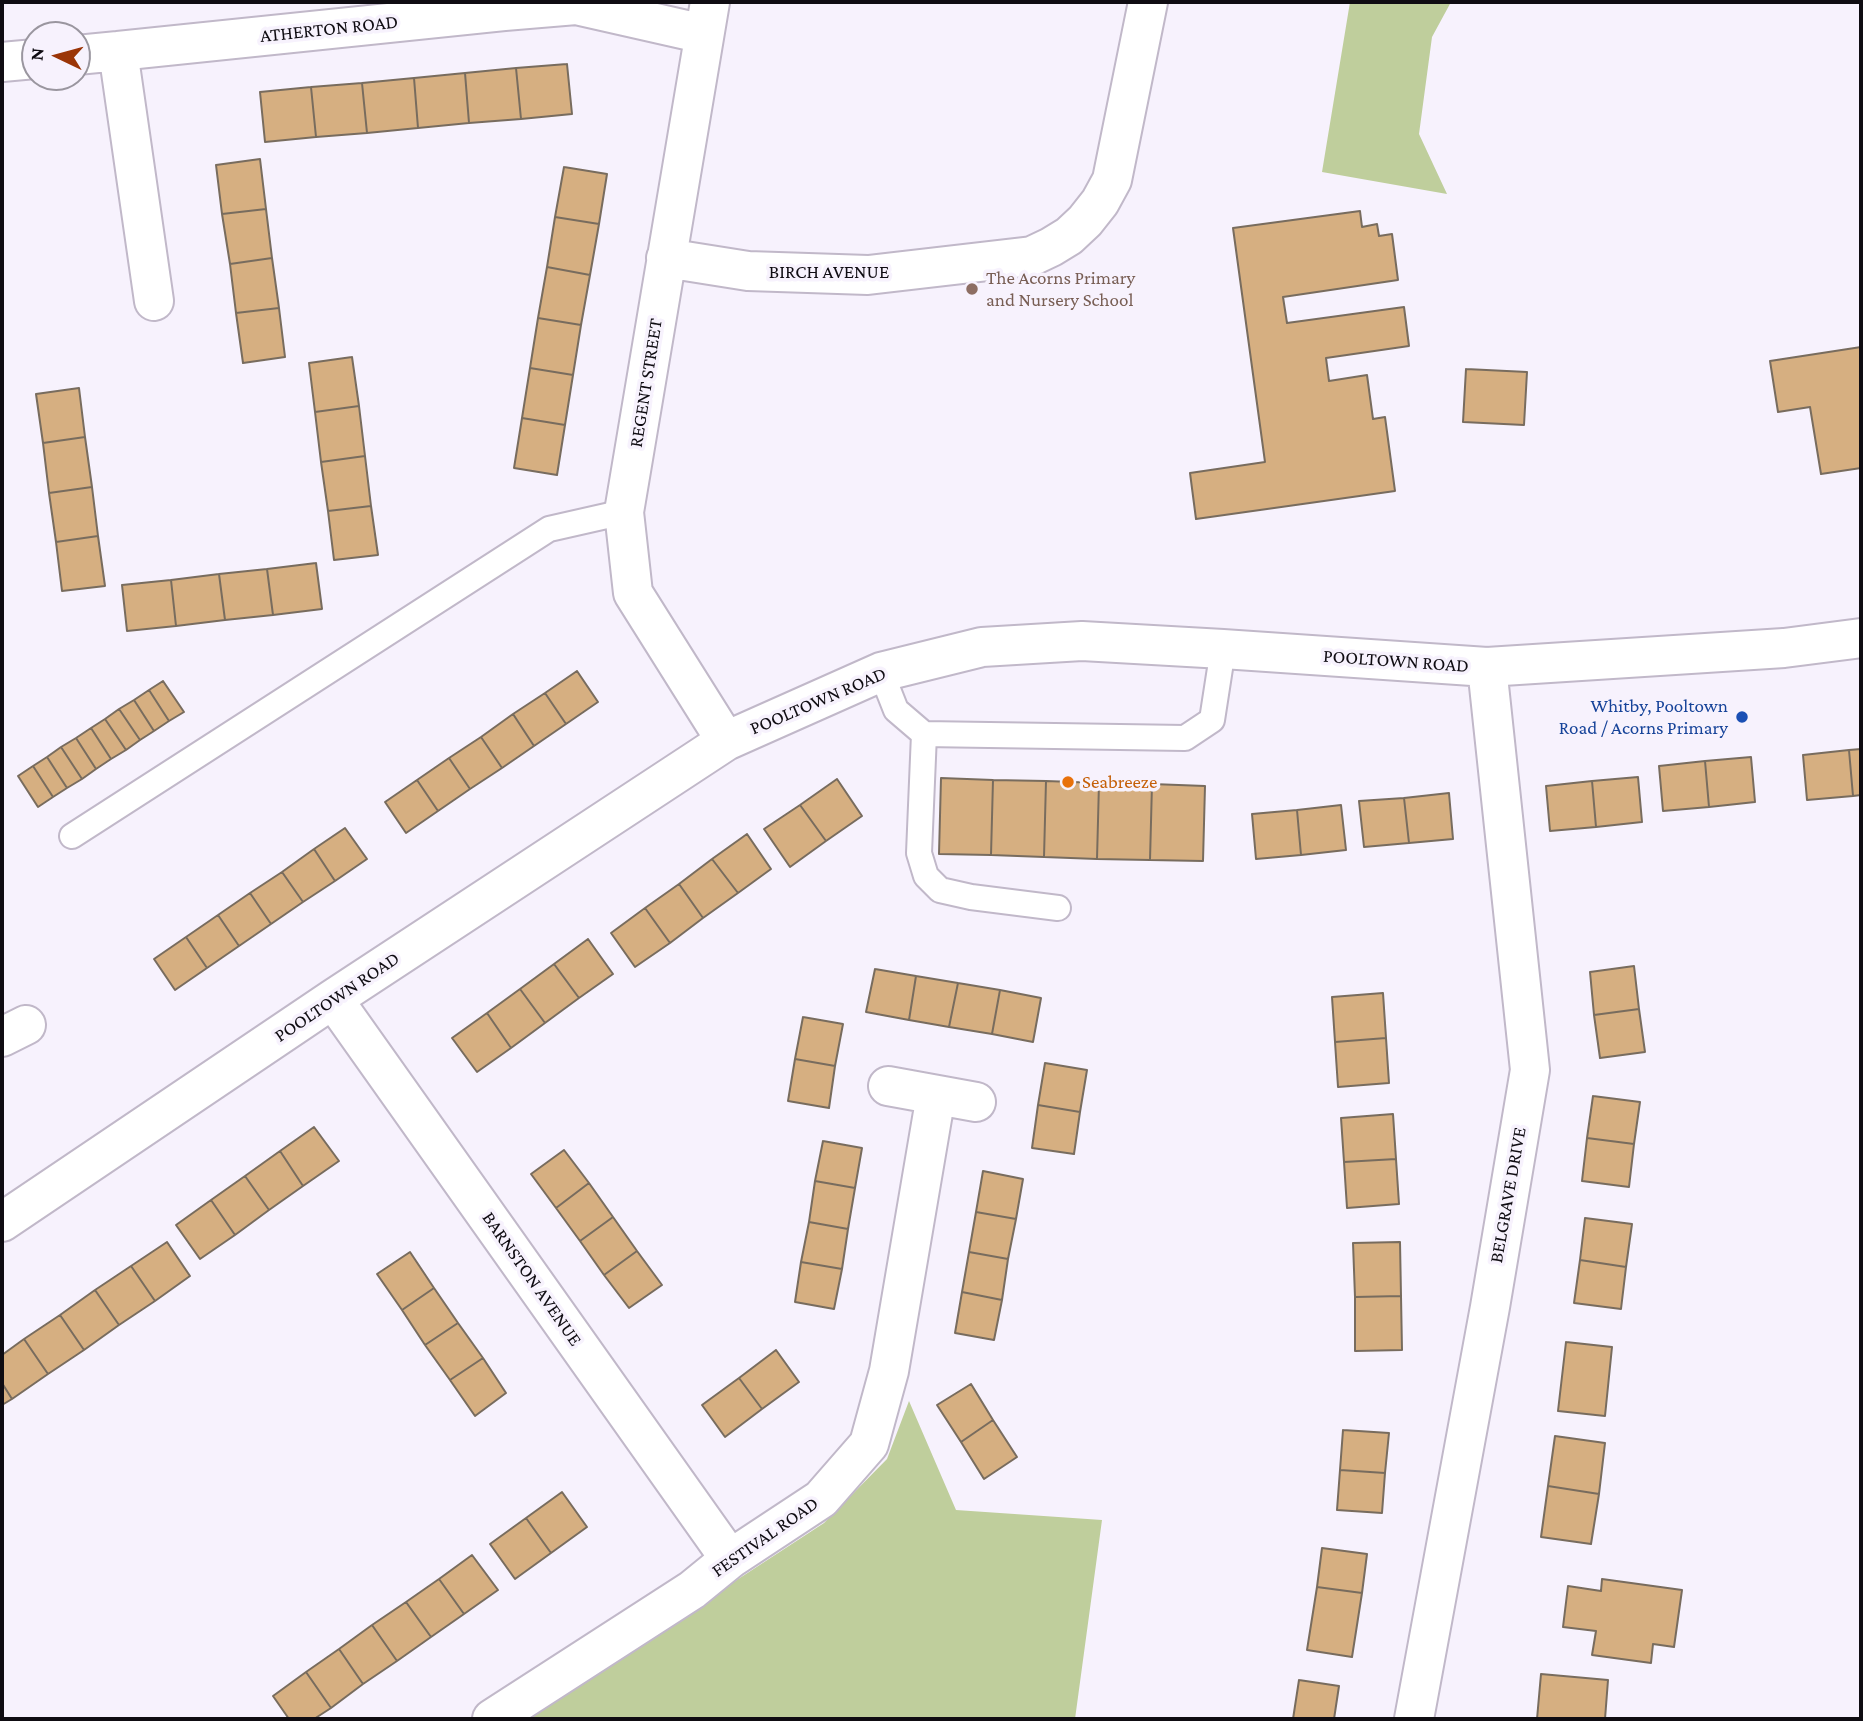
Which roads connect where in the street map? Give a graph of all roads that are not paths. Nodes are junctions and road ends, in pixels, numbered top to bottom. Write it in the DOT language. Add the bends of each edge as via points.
graph roads {
  1 [pos="1148,2"];
  2 [pos="707,18"];
  3 [pos="118,51"];
  4 [pos="91,54"];
  5 [pos="21,60"];
  6 [pos="2,62"];
  7 [pos="667,258"];
  8 [pos="154,301"];
  9 [pos="624,512"];
  10 [pos="1861,638"];
  11 [pos="1223,649"];
  12 [pos="1487,667"];
  13 [pos="881,672"];
  14 [pos="924,734"];
  15 [pos="726,741"];
  16 [pos="72,836"];
  17 [pos="1058,908"];
  18 [pos="333,999"];
  19 [pos="888,1086"];
  20 [pos="936,1095"];
  21 [pos="976,1102"];
  22 [pos="2,1222"];
  23 [pos="730,1559"];
  24 [pos="492,1719"];
  25 [pos="1414,1719"];
  1 -- 7 [label="street, BIRCH AVENUE" via="1112,180 1085,221 1051,247 1031,256 868,275 747,271"];
  2 -- 3 [label="street, ATHERTON ROAD" via="576,5"];
  2 -- 7 [label="street, REGENT STREET"];
  3 -- 4 [label="street, ATHERTON ROAD"];
  3 -- 8 [label="street"];
  5 -- 6 [label="street"];
  7 -- 9 [label="street, REGENT STREET"];
  9 -- 15 [label="street, REGENT STREET" via="633,593"];
  9 -- 16 [label="lane" via="549,529"];
  10 -- 12 [label="street, POOLTOWN ROAD" via="1784,648"];
  11 -- 12 [label="street, POOLTOWN ROAD"];
  11 -- 13 [label="street, POOLTOWN ROAD" via="1082,641 982,647"];
  11 -- 14 [label="lane" via="1212,719 1185,738"];
  12 -- 25 [label="street, BELGRAVE DRIVE" via="1530,1070"];
  13 -- 14 [label="lane" via="896,710"];
  13 -- 15 [label="street, POOLTOWN ROAD"];
  14 -- 17 [label="lane" via="919,853 926,876 940,890"];
  15 -- 18 [label="street, POOLTOWN ROAD"];
  18 -- 22 [label="street, POOLTOWN ROAD"];
  18 -- 23 [label="street, BARNSTON AVENUE"];
  19 -- 20 [label="street"];
  20 -- 21 [label="street"];
  20 -- 23 [label="street, FESTIVAL ROAD" via="890,1371 869,1444 821,1499"];
  23 -- 24 [label="street, FESTIVAL ROAD" via="692,1590"];
}
